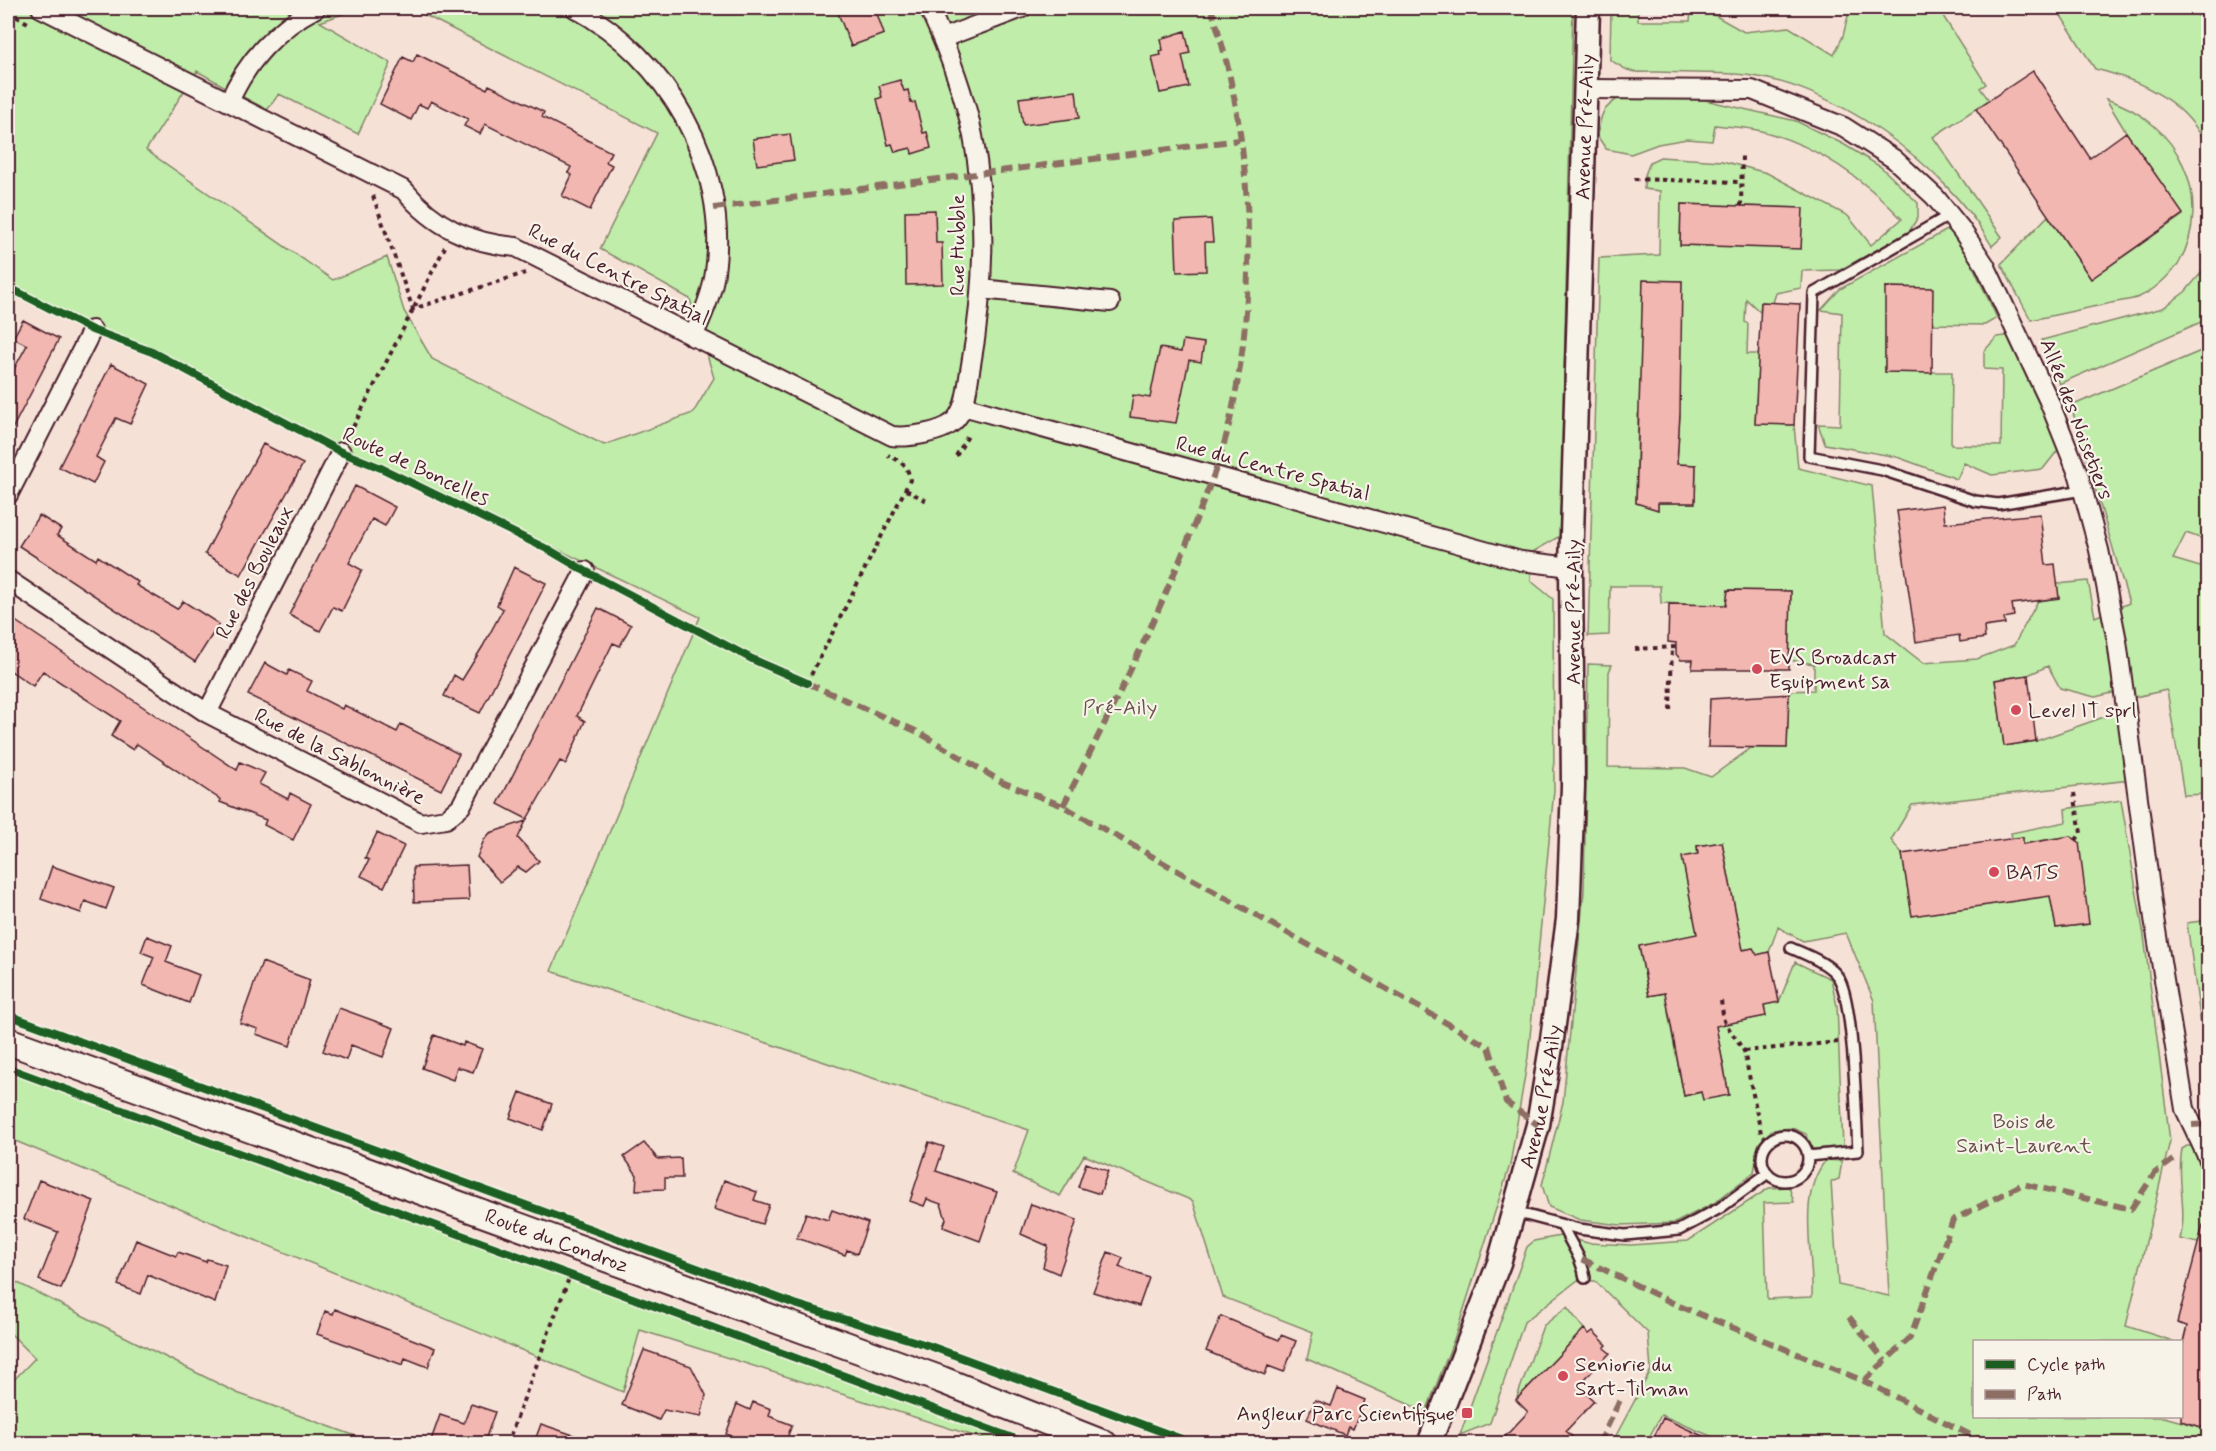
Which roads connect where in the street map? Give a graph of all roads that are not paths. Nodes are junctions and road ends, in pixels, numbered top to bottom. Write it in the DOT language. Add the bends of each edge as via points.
graph roads {
  1 [pos="41,8"];
  2 [pos="316,8"];
  3 [pos="574,8"];
  4 [pos="929,8"];
  5 [pos="1022,8"];
  6 [pos="1588,8"];
  7 [pos="943,38"];
  8 [pos="1586,89"];
  9 [pos="229,102"];
  10 [pos="1950,215"];
  11 [pos="981,289"];
  12 [pos="1110,302"];
  13 [pos="92,330"];
  14 [pos="693,337"];
  15 [pos="963,406"];
  16 [pos="341,452"];
  17 [pos="2083,490"];
  18 [pos="8,495"];
  19 [pos="1571,567"];
  20 [pos="585,572"];
  21 [pos="8,580"];
  22 [pos="207,713"];
  23 [pos="1791,948"];
  24 [pos="8,1041"];
  25 [pos="1808,1156"];
  26 [pos="2208,1158"];
  27 [pos="1768,1173"];
  28 [pos="1515,1212"];
  29 [pos="1563,1227"];
  30 [pos="1585,1278"];
  31 [pos="1104,1443"];
  32 [pos="1430,1443"];
  1 -- 9 [label="street, Rue du Centre Spatial"];
  2 -- 9 [label="street" via="282,30 257,54"];
  3 -- 14 [label="street" via="614,33 648,66 680,108 703,160 714,208 715,271"];
  4 -- 7 [label="street, Rue Hubble"];
  5 -- 7 [label="street"];
  6 -- 8 [label="street, Avenue Pré-Aily"];
  7 -- 11 [label="street, Rue Hubble" via="973,136 984,232"];
  8 -- 10 [label="street, Allée des Noisetiers" via="1752,90 1844,127 1894,159"];
  8 -- 19 [label="street, Avenue Pré-Aily"];
  9 -- 14 [label="street, Rue du Centre Spatial" via="404,190 431,218 453,231 493,245 516,247"];
  10 -- 17 [label="street, Allée des Noisetiers" via="1985,265 2018,330"];
  10 -- 17 [label="lane" via="1814,293 1809,456 1882,470 1975,501 1998,504"];
  11 -- 12 [label="street"];
  11 -- 15 [label="street, Rue Hubble"];
  13 -- 18 [label="street"];
  14 -- 15 [label="street, Rue du Centre Spatial" via="892,436 906,438 953,423"];
  15 -- 19 [label="street, Rue du Centre Spatial" via="1521,561"];
  16 -- 22 [label="street, Rue des Bouleaux"];
  17 -- 26 [label="street, Allée des Noisetiers" via="2117,641 2154,918 2185,1109"];
  19 -- 28 [label="street, Avenue Pré-Aily" via="1574,786 1568,919 1538,1125"];
  20 -- 22 [label="street, Rue de la Sablonnière" via="461,806 446,819 421,823"];
  21 -- 22 [label="street, Rue de la Sablonnière"];
  23 -- 25 [label="lane" via="1820,962 1838,977 1848,1009 1851,1041 1858,1150"];
  24 -- 31 [label="main road, Route du Condroz" via="571,1265 942,1380"];
  25 -- 27 [label="lane" via="1803,1172 1790,1180"];
  25 -- 27 [label="lane" via="1803,1143 1790,1135 1775,1137 1762,1157"];
  27 -- 29 [label="lane" via="1720,1209 1679,1230 1626,1234"];
  28 -- 29 [label="lane"];
  28 -- 32 [label="street, Avenue Pré-Aily"];
  29 -- 30 [label="lane" via="1582,1259"];
}
